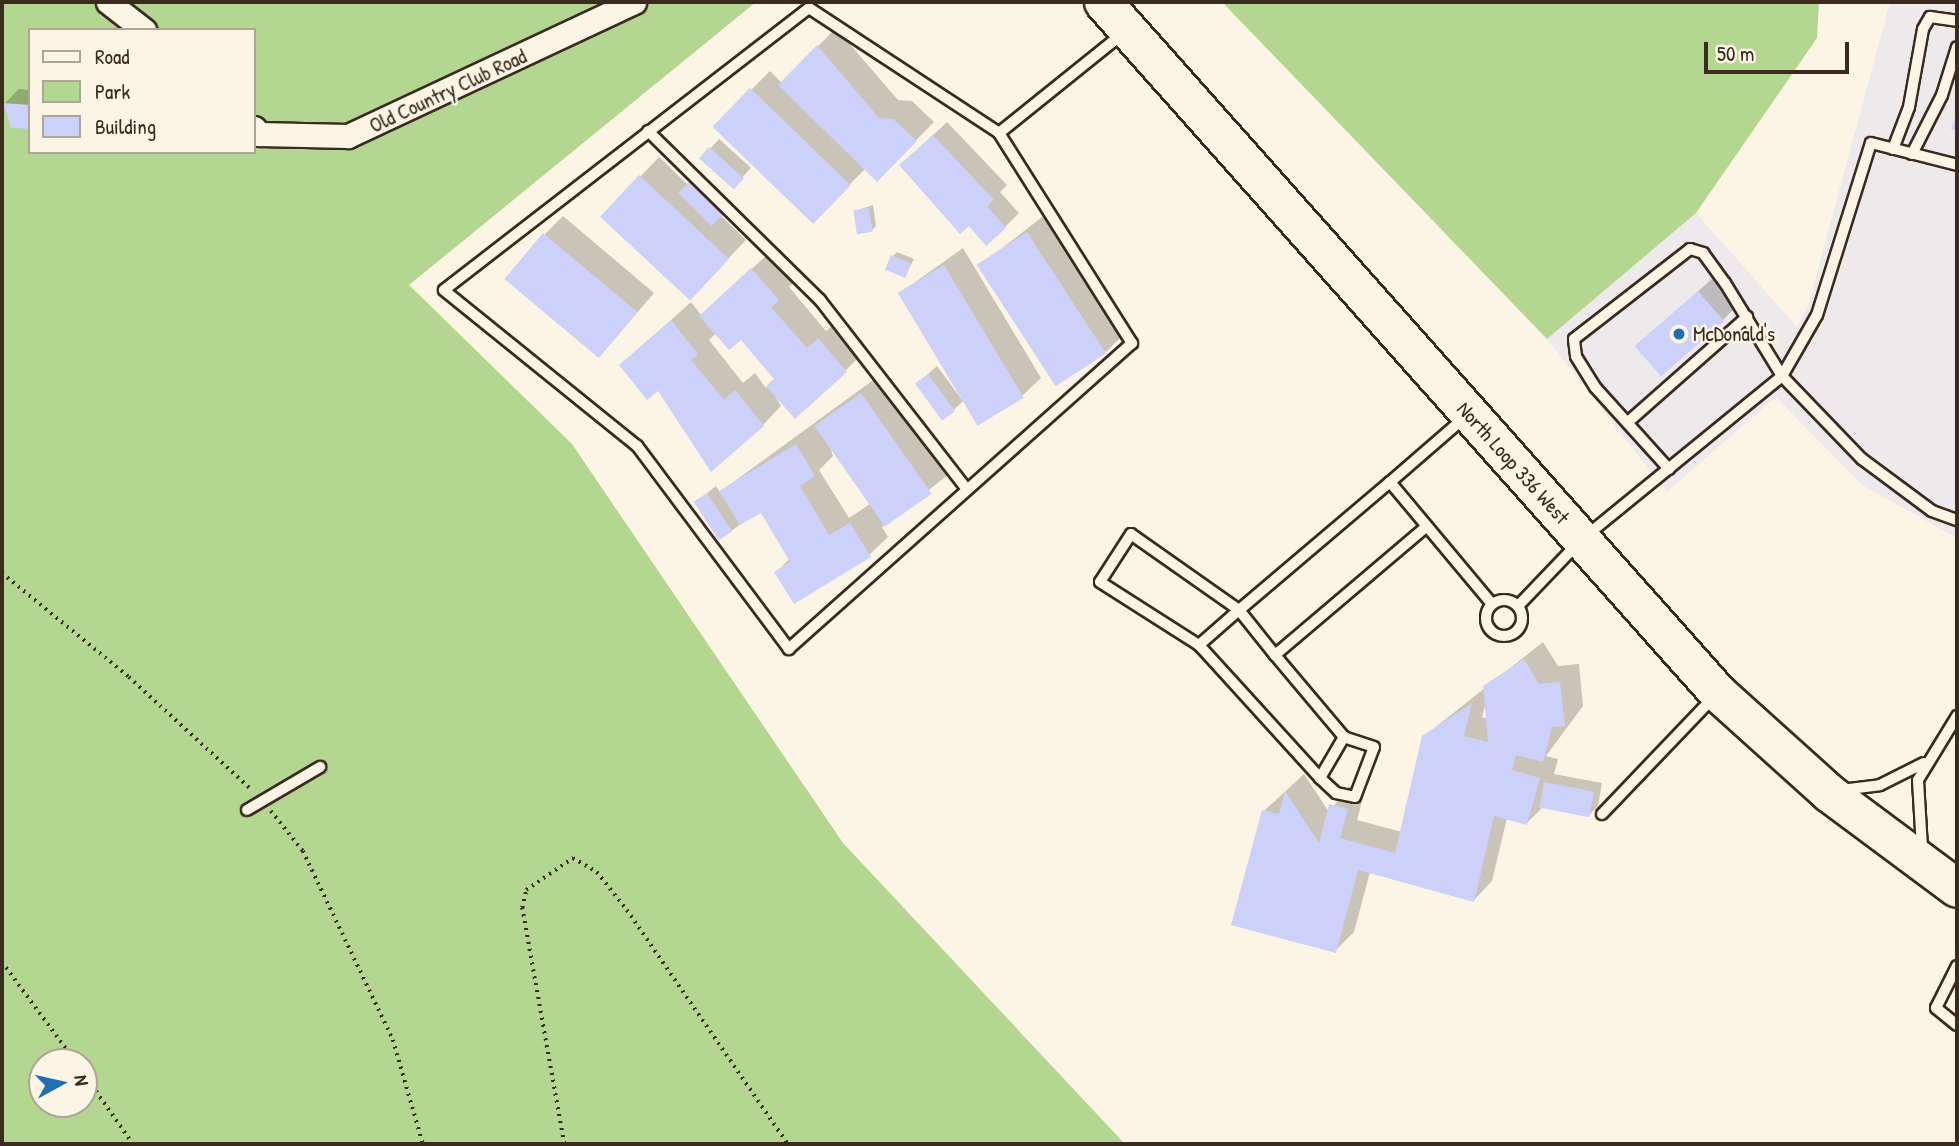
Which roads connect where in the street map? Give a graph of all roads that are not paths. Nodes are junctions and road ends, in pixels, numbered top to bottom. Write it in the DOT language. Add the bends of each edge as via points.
graph roads {
  1 [pos="108,2"];
  2 [pos="634,2"];
  3 [pos="1102,2"];
  4 [pos="1957,21"];
  5 [pos="141,28"];
  6 [pos="1127,29"];
  7 [pos="1957,47"];
  8 [pos="256,130"];
  9 [pos="648,131"];
  10 [pos="999,133"];
  11 [pos="1893,149"];
  12 [pos="1912,154"];
  13 [pos="1957,165"];
  14 [pos="1747,317"];
  15 [pos="1782,376"];
  16 [pos="1469,414"];
  17 [pos="1628,422"];
  18 [pos="1669,469"];
  19 [pos="1390,482"];
  20 [pos="966,488"];
  21 [pos="1957,520"];
  22 [pos="1427,526"];
  23 [pos="1581,540"];
  24 [pos="1492,604"];
  25 [pos="1518,606"];
  26 [pos="1239,610"];
  27 [pos="1199,645"];
  28 [pos="1275,655"];
  29 [pos="1718,693"];
  30 [pos="1957,716"];
  31 [pos="1344,737"];
  32 [pos="1929,760"];
  33 [pos="320,767"];
  34 [pos="1320,778"];
  35 [pos="1820,785"];
  36 [pos="247,810"];
  37 [pos="1602,814"];
  38 [pos="1944,879"];
  39 [pos="1957,966"];
  40 [pos="1957,1025"];
  1 -- 5 [label="street"];
  2 -- 8 [label="street, Old Country Club Road" via="348,136 260,134"];
  3 -- 6 [label="main road, North Loop 336 West"];
  4 -- 11 [label="lane" via="1930,17 1923,29 1909,107"];
  6 -- 10 [label="lane"];
  6 -- 16 [label="main road, North Loop 336 West"];
  7 -- 12 [label="lane" via="1942,95"];
  9 -- 10 [label="lane" via="809,8"];
  9 -- 20 [label="lane" via="820,300"];
  9 -- 20 [label="lane" via="444,290 637,446 789,649"];
  10 -- 20 [label="lane" via="1132,343"];
  11 -- 12 [label="lane"];
  11 -- 15 [label="lane" via="1871,143 1817,315"];
  12 -- 13 [label="lane"];
  14 -- 15 [label="lane"];
  14 -- 17 [label="lane"];
  14 -- 17 [label="lane" via="1703,253 1690,249 1574,339 1576,356 1595,387"];
  15 -- 18 [label="lane"];
  15 -- 21 [label="lane" via="1862,459 1932,511"];
  16 -- 19 [label="lane"];
  16 -- 23 [label="main road, North Loop 336 West"];
  17 -- 18 [label="lane"];
  18 -- 23 [label="lane"];
  19 -- 22 [label="lane"];
  19 -- 26 [label="lane"];
  22 -- 24 [label="lane"];
  22 -- 28 [label="lane"];
  23 -- 25 [label="lane"];
  23 -- 29 [label="main road, North Loop 336 West"];
  24 -- 25 [label="lane" via="1506,599"];
  24 -- 25 [label="lane" via="1486,616 1490,630 1502,636 1516,632 1522,620"];
  26 -- 27 [label="lane"];
  26 -- 27 [label="lane" via="1131,534 1100,582"];
  26 -- 28 [label="lane"];
  27 -- 34 [label="lane"];
  28 -- 31 [label="lane"];
  29 -- 35 [label="main road, North Loop 336 West"];
  29 -- 37 [label="lane"];
  30 -- 32 [label="lane"];
  31 -- 34 [label="lane"];
  31 -- 34 [label="lane" via="1374,747 1355,797 1336,793"];
  32 -- 35 [label="lane" via="1880,785"];
  32 -- 38 [label="lane" via="1918,780 1915,810"];
  33 -- 36 [label="lane"];
  35 -- 38 [label="main road, North Loop 336 West"];
  39 -- 40 [label="lane" via="1936,1008"];
}
